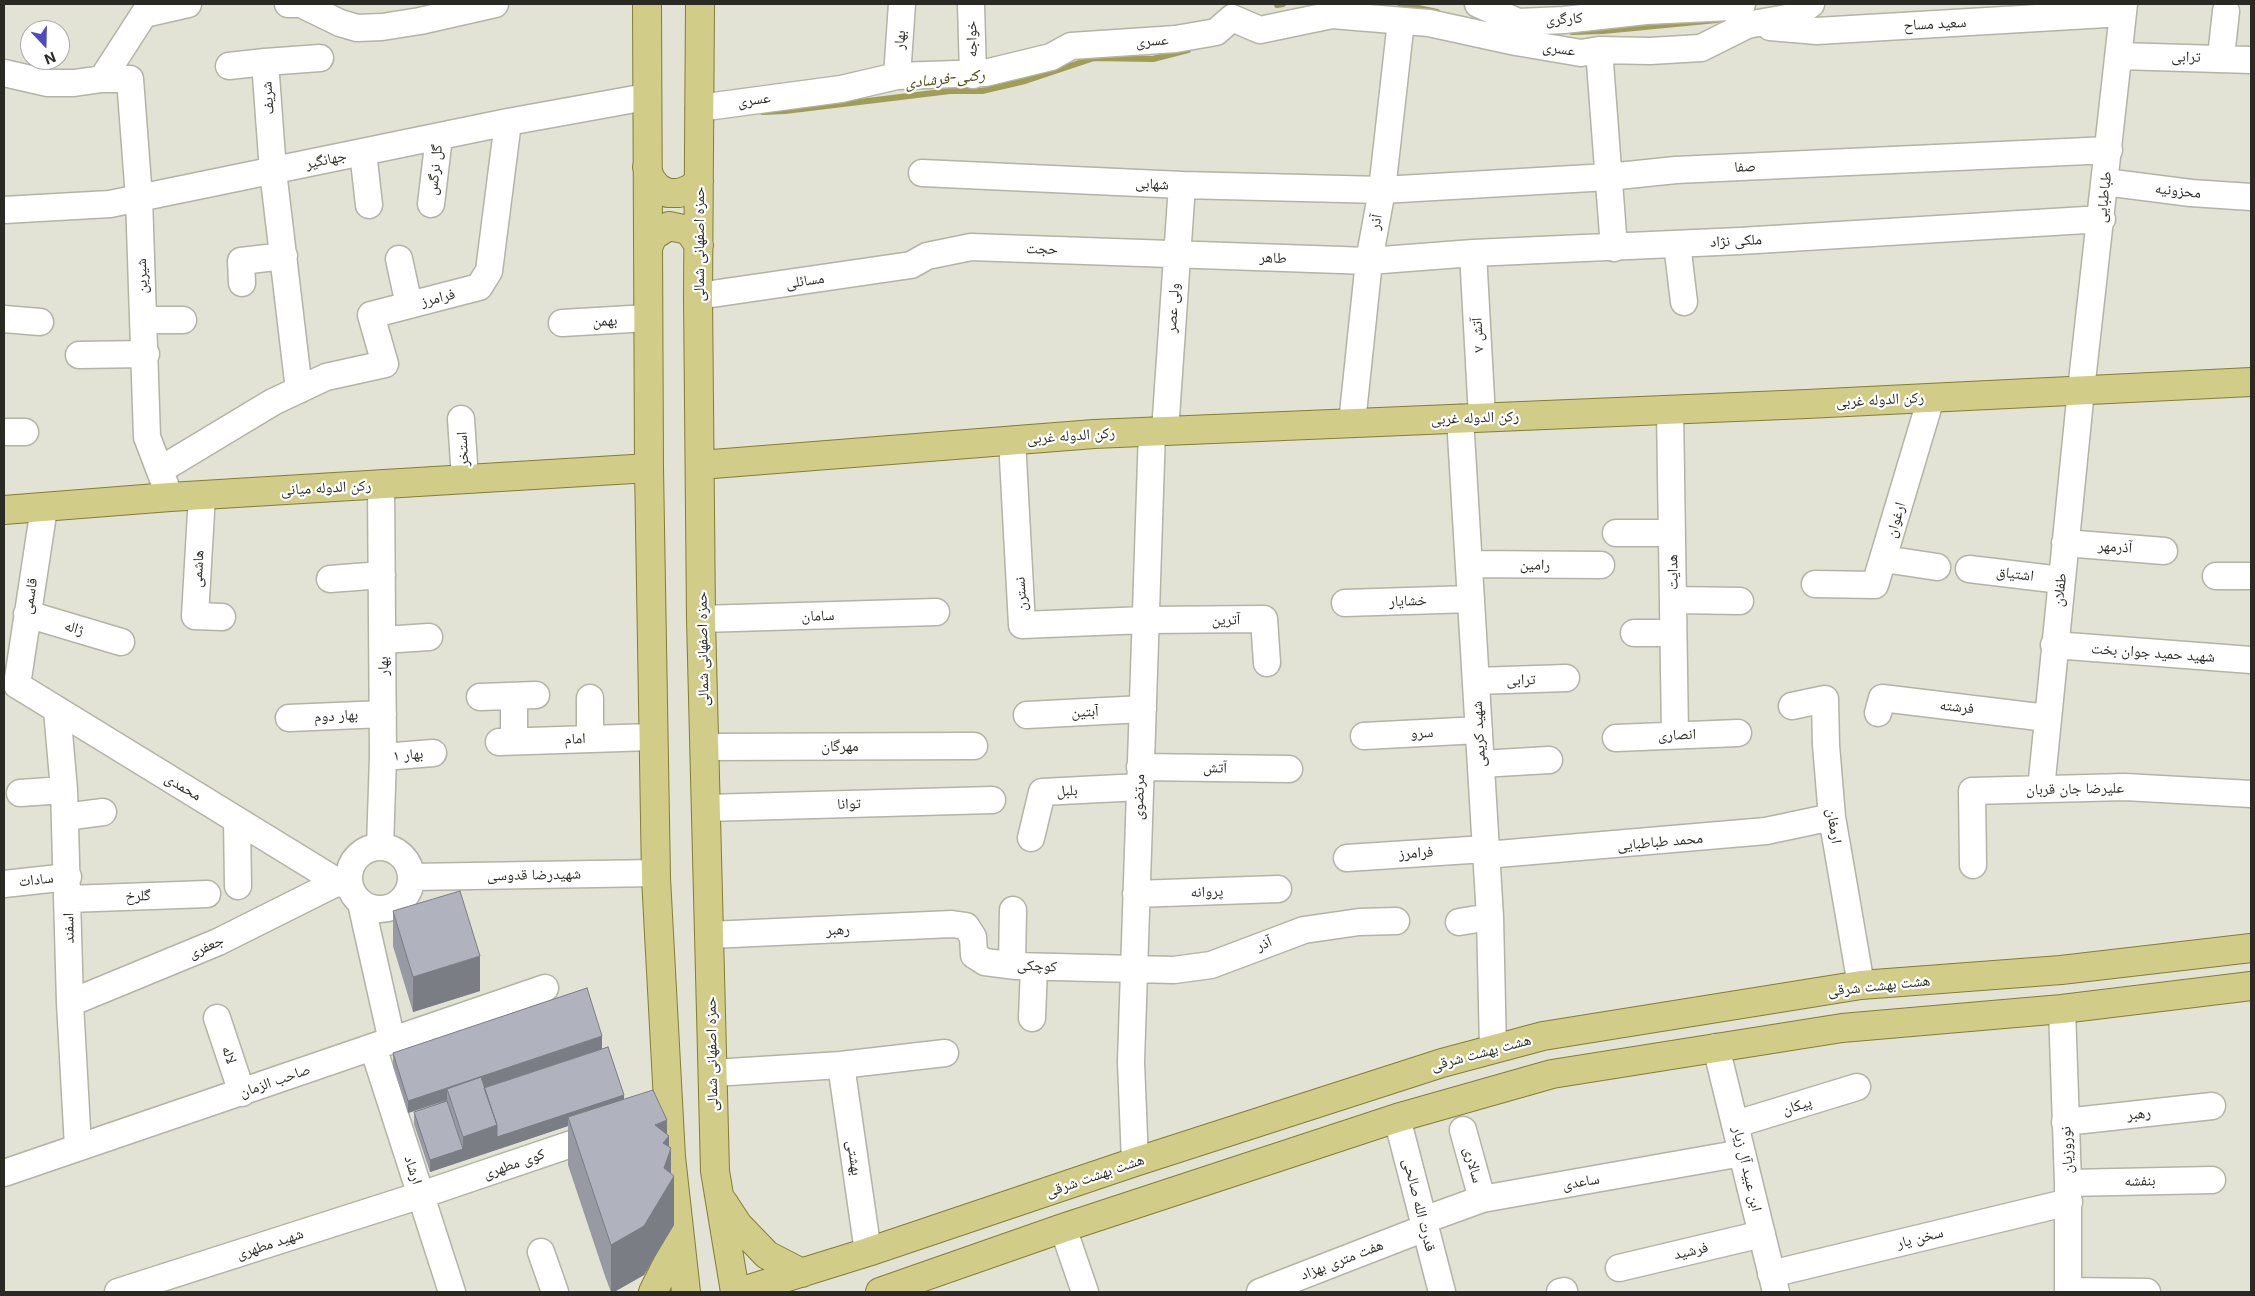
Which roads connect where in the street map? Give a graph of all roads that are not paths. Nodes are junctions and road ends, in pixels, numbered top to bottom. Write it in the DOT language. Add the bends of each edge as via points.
graph roads {
  1 [pos="188,4"];
  2 [pos="288,4"];
  3 [pos="495,4"];
  4 [pos="648,4"];
  5 [pos="700,4"];
  6 [pos="902,4"];
  7 [pos="971,4"];
  8 [pos="1478,4"];
  9 [pos="1811,4"];
  10 [pos="1236,8"];
  11 [pos="2124,8"];
  12 [pos="145,9"];
  13 [pos="2226,11"];
  14 [pos="1520,13"];
  15 [pos="1745,14"];
  16 [pos="1401,21"];
  17 [pos="1599,50"];
  18 [pos="2120,56"];
  19 [pos="2221,57"];
  20 [pos="320,58"];
  21 [pos="2251,60"];
  22 [pos="265,62"];
  23 [pos="229,66"];
  24 [pos="4,73"];
  25 [pos="973,75"];
  26 [pos="897,76"];
  27 [pos="102,79"];
  28 [pos="646,97"];
  29 [pos="699,108"];
  30 [pos="508,122"];
  31 [pos="439,137"];
  32 [pos="2109,150"];
  33 [pos="363,152"];
  34 [pos="647,167"];
  35 [pos="274,170"];
  36 [pos="922,173"];
  37 [pos="1608,176"];
  38 [pos="699,181"];
  39 [pos="2105,182"];
  40 [pos="1182,185"];
  41 [pos="1382,190"];
  42 [pos="2251,197"];
  43 [pos="139,198"];
  44 [pos="369,204"];
  45 [pos="431,204"];
  46 [pos="4,210"];
  47 [pos="2102,219"];
  48 [pos="648,244"];
  49 [pos="1677,244"];
  50 [pos="699,245"];
  51 [pos="1614,248"];
  52 [pos="1473,253"];
  53 [pos="1177,255"];
  54 [pos="284,256"];
  55 [pos="399,259"];
  56 [pos="1369,260"];
  57 [pos="911,266"];
  58 [pos="242,283"];
  59 [pos="698,296"];
  60 [pos="1684,302"];
  61 [pos="409,305"];
  62 [pos="648,318"];
  63 [pos="4,319"];
  64 [pos="144,320"];
  65 [pos="183,320"];
  66 [pos="40,322"];
  67 [pos="562,323"];
  68 [pos="146,354"];
  69 [pos="80,355"];
  70 [pos="2251,382"];
  71 [pos="299,390"];
  72 [pos="2081,390"];
  73 [pos="1931,398"];
  74 [pos="1670,410"];
  75 [pos="1471,418"];
  76 [pos="461,419"];
  77 [pos="1352,423"];
  78 [pos="1158,431"];
  79 [pos="1012,440"];
  80 [pos="700,465"];
  81 [pos="648,468"];
  82 [pos="160,470"];
  83 [pos="465,479"];
  84 [pos="381,484"];
  85 [pos="202,495"];
  86 [pos="170,497"];
  87 [pos="44,508"];
  88 [pos="4,510"];
  89 [pos="1616,533"];
  90 [pos="1672,533"];
  91 [pos="2065,543"];
  92 [pos="2164,551"];
  93 [pos="1884,559"];
  94 [pos="1469,564"];
  95 [pos="1601,565"];
  96 [pos="1937,567"];
  97 [pos="1968,569"];
  98 [pos="382,575"];
  99 [pos="2216,576"];
  100 [pos="2251,576"];
  101 [pos="330,579"];
  102 [pos="2061,580"];
  103 [pos="1815,584"];
  104 [pos="1471,599"];
  105 [pos="1673,600"];
  106 [pos="1740,601"];
  107 [pos="1345,604"];
  108 [pos="936,612"];
  109 [pos="27,614"];
  110 [pos="222,617"];
  111 [pos="701,619"];
  112 [pos="1145,620"];
  113 [pos="1674,633"];
  114 [pos="1634,634"];
  115 [pos="430,637"];
  116 [pos="383,640"];
  117 [pos="121,642"];
  118 [pos="2054,645"];
  119 [pos="2251,660"];
  120 [pos="1267,663"];
  121 [pos="1566,678"];
  122 [pos="1476,681"];
  123 [pos="10,685"];
  124 [pos="480,697"];
  125 [pos="590,698"];
  126 [pos="1792,706"];
  127 [pos="1143,709"];
  128 [pos="57,710"];
  129 [pos="1878,713"];
  130 [pos="383,714"];
  131 [pos="1027,715"];
  132 [pos="289,718"];
  133 [pos="2047,718"];
  134 [pos="1479,730"];
  135 [pos="1675,734"];
  136 [pos="1738,734"];
  137 [pos="1364,736"];
  138 [pos="652,737"];
  139 [pos="590,738"];
  140 [pos="1616,738"];
  141 [pos="974,746"];
  142 [pos="706,747"];
  143 [pos="434,753"];
  144 [pos="384,757"];
  145 [pos="1549,760"];
  146 [pos="1481,764"];
  147 [pos="1289,769"];
  148 [pos="1140,777"];
  149 [pos="2041,789"];
  150 [pos="64,790"];
  151 [pos="20,793"];
  152 [pos="2251,794"];
  153 [pos="992,800"];
  154 [pos="706,808"];
  155 [pos="103,812"];
  156 [pos="1832,817"];
  157 [pos="65,818"];
  158 [pos="237,820"];
  159 [pos="1031,838"];
  160 [pos="380,847"];
  161 [pos="1486,852"];
  162 [pos="1346,858"];
  163 [pos="1973,865"];
  164 [pos="656,873"];
  165 [pos="411,877"];
  166 [pos="4,884"];
  167 [pos="238,886"];
  168 [pos="68,888"];
  169 [pos="1278,889"];
  170 [pos="350,891"];
  171 [pos="207,894"];
  172 [pos="1136,894"];
  173 [pos="1013,910"];
  174 [pos="1490,917"];
  175 [pos="1396,921"];
  176 [pos="1459,922"];
  177 [pos="966,926"];
  178 [pos="710,935"];
  179 [pos="2251,948"];
  180 [pos="1023,965"];
  181 [pos="1134,968"];
  182 [pos="1862,986"];
  183 [pos="2251,986"];
  184 [pos="545,988"];
  185 [pos="70,1003"];
  186 [pos="2062,1009"];
  187 [pos="217,1018"];
  188 [pos="1032,1018"];
  189 [pos="382,1044"];
  190 [pos="1716,1047"];
  191 [pos="1493,1049"];
  192 [pos="945,1053"];
  193 [pos="841,1064"];
  194 [pos="713,1073"];
  195 [pos="1857,1087"];
  196 [pos="242,1093"];
  197 [pos="2212,1106"];
  198 [pos="1397,1118"];
  199 [pos="2065,1122"];
  200 [pos="1736,1124"];
  201 [pos="1463,1130"];
  202 [pos="606,1132"];
  203 [pos="714,1139"];
  204 [pos="670,1142"];
  205 [pos="78,1147"];
  206 [pos="1742,1153"];
  207 [pos="1135,1162"];
  208 [pos="4,1173"];
  209 [pos="2212,1180"];
  210 [pos="2068,1193"];
  211 [pos="421,1195"];
  212 [pos="719,1196"];
  213 [pos="1482,1199"];
  214 [pos="1424,1224"];
  215 [pos="1063,1228"];
  216 [pos="1762,1234"];
  217 [pos="679,1240"];
  218 [pos="541,1252"];
  219 [pos="868,1252"];
  220 [pos="1619,1268"];
  221 [pos="802,1273"];
  222 [pos="1774,1283"];
  223 [pos="2068,1291"];
  224 [pos="118,1292"];
  225 [pos="452,1292"];
  226 [pos="555,1292"];
  227 [pos="653,1292"];
  228 [pos="686,1292"];
  229 [pos="735,1292"];
  230 [pos="740,1292"];
  231 [pos="880,1292"];
  232 [pos="1085,1292"];
  233 [pos="1260,1292"];
  234 [pos="1442,1292"];
  235 [pos="2148,1292"];
  1 -- 12 [label="street"];
  2 -- 3 [label="street" via="301,4 358,28 420,21"];
  4 -- 28 [label="main road"];
  5 -- 29 [label="main road, حمزه اصفهانی شمالی"];
  6 -- 26 [label="street, بهار"];
  7 -- 25 [label="street, خواجه"];
  8 -- 14 [label="street, کارگری"];
  9 -- 15 [label="street, کارگری" via="1792,17"];
  10 -- 16 [label="street, عسری" via="1260,30 1332,15"];
  10 -- 25 [label="street, عسری" via="1216,32 1176,39 1071,46 1051,57"];
  11 -- 15 [label="street, سعید مساح" via="1817,31"];
  11 -- 18 [label="street, طباطبایی"];
  12 -- 27 [label="street"];
  13 -- 19 [label="street"];
  14 -- 15 [label="street, کارگری" via="1564,20 1646,11 1731,7"];
  15 -- 17 [label="street, کارگری" via="1701,48"];
  16 -- 17 [label="street, عسری" via="1429,23 1581,53"];
  16 -- 41 [label="street, آذر"];
  17 -- 37 [label="street"];
  18 -- 19 [label="street, ترابی"];
  18 -- 32 [label="street, طباطبایی"];
  19 -- 21 [label="street, ترابی"];
  20 -- 22 [label="street"];
  22 -- 23 [label="street, شریف"];
  22 -- 35 [label="street, شریف"];
  24 -- 27 [label="street" via="48,83"];
  25 -- 26 [label="street, عسری"];
  26 -- 29 [label="street, عسری" via="841,89"];
  27 -- 43 [label="street, شیرین" via="130,79"];
  28 -- 30 [label="street, جهانگیر"];
  28 -- 34 [label="main road"];
  29 -- 38 [label="main road, حمزه اصفهانی شمالی"];
  30 -- 31 [label="street, جهانگیر"];
  30 -- 61 [label="street, فرامرز" via="489,271 479,287"];
  31 -- 33 [label="street, جهانگیر"];
  31 -- 45 [label="street, گل نرگس"];
  32 -- 37 [label="street, صفا"];
  32 -- 39 [label="street, طباطبایی"];
  33 -- 35 [label="street, جهانگیر"];
  33 -- 44 [label="street"];
  34 -- 38 [label="main road" via="658,188 668,193 680,193"];
  34 -- 48 [label="main road"];
  35 -- 43 [label="street, جهانگیر"];
  35 -- 54 [label="street"];
  36 -- 40 [label="street, شهابی"];
  37 -- 41 [label="street, صفا"];
  37 -- 51 [label="street"];
  38 -- 50 [label="main road, حمزه اصفهانی شمالی"];
  39 -- 42 [label="street, محزونیه"];
  39 -- 47 [label="street, طباطبایی"];
  40 -- 41 [label="street, شهابی"];
  40 -- 53 [label="street, ولی عصر"];
  41 -- 56 [label="street, آذر"];
  43 -- 46 [label="street, جهانگیر" via="110,204"];
  43 -- 64 [label="street, شیرین"];
  47 -- 49 [label="street, ملکی نژاد"];
  47 -- 72 [label="street, طباطبایی"];
  48 -- 50 [label="main road" via="653,236 669,226 688,230"];
  48 -- 62 [label="main road"];
  49 -- 51 [label="street, ملکی نژاد"];
  49 -- 60 [label="street"];
  50 -- 59 [label="main road, حمزه اصفهانی شمالی"];
  51 -- 52 [label="street, ملکی نژاد"];
  52 -- 56 [label="street, ملکی نژاد"];
  52 -- 75 [label="street, آتش ۷"];
  53 -- 56 [label="street, طاهر"];
  53 -- 57 [label="street, حجت" via="971,247 927,256"];
  53 -- 78 [label="street, ولی عصر"];
  54 -- 58 [label="street" via="241,261"];
  54 -- 71 [label="street"];
  55 -- 61 [label="street"];
  56 -- 77 [label="street, آذر"];
  57 -- 59 [label="street, مسائلی"];
  59 -- 80 [label="main road, حمزه اصفهانی شمالی"];
  61 -- 71 [label="street, فرامرز" via="371,314 385,364 326,377"];
  62 -- 67 [label="street, بهمن"];
  62 -- 81 [label="main road"];
  63 -- 66 [label="street"];
  64 -- 65 [label="street"];
  64 -- 68 [label="street, شیرین"];
  68 -- 69 [label="street"];
  68 -- 82 [label="street, شیرین" via="147,437"];
  70 -- 72 [label="main road, رکن الدوله غربی"];
  71 -- 82 [label="street, فرامرز" via="273,402"];
  72 -- 73 [label="main road, رکن الدوله غربی"];
  72 -- 91 [label="street, طفلان"];
  73 -- 74 [label="main road, رکن الدوله غربی"];
  73 -- 93 [label="street, ارغوان"];
  74 -- 75 [label="main road, رکن الدوله غربی"];
  74 -- 90 [label="street, هدایت"];
  75 -- 77 [label="main road, رکن الدوله غربی"];
  75 -- 94 [label="street, شهید کریمی"];
  76 -- 83 [label="street, استخر"];
  77 -- 78 [label="main road, رکن الدوله غربی"];
  78 -- 79 [label="main road, رکن الدوله غربی"];
  78 -- 112 [label="street, مرتضوی"];
  79 -- 80 [label="main road, رکن الدوله غربی"];
  79 -- 112 [label="street, نسترن" via="1022,625"];
  80 -- 111 [label="main road, حمزه اصفهانی شمالی"];
  81 -- 83 [label="main road, رکن الدوله میانی"];
  81 -- 138 [label="main road"];
  82 -- 86 [label="street, شیرین"];
  83 -- 84 [label="main road, رکن الدوله میانی"];
  84 -- 85 [label="main road, رکن الدوله میانی"];
  84 -- 98 [label="street, بهار"];
  85 -- 86 [label="main road, رکن الدوله میانی"];
  85 -- 110 [label="street, هاشمی" via="195,616"];
  86 -- 87 [label="main road, رکن الدوله میانی"];
  87 -- 88 [label="main road, رکن الدوله میانی"];
  87 -- 109 [label="street, قاسمی"];
  89 -- 90 [label="street"];
  90 -- 105 [label="street, هدایت"];
  91 -- 92 [label="street, آذرمهر"];
  91 -- 102 [label="street, طفلان"];
  93 -- 96 [label="street"];
  93 -- 103 [label="street, ارغوان" via="1875,585"];
  94 -- 95 [label="street, رامین"];
  94 -- 104 [label="street, شهید کریمی"];
  97 -- 102 [label="street, اشتیاق"];
  98 -- 101 [label="street"];
  98 -- 116 [label="street, بهار"];
  99 -- 100 [label="street"];
  102 -- 118 [label="street, طفلان"];
  104 -- 107 [label="street, خشایار"];
  104 -- 122 [label="street, شهید کریمی"];
  105 -- 106 [label="street"];
  105 -- 113 [label="street, هدایت"];
  108 -- 111 [label="street, سامان"];
  109 -- 117 [label="street, ژاله"];
  109 -- 123 [label="street, قاسمی"];
  111 -- 142 [label="main road, حمزه اصفهانی شمالی"];
  112 -- 120 [label="street, آترین" via="1264,619"];
  112 -- 127 [label="street, مرتضوی"];
  113 -- 114 [label="street"];
  113 -- 135 [label="street, هدایت"];
  115 -- 116 [label="street"];
  116 -- 130 [label="street, بهار"];
  118 -- 119 [label="street, شهید حمید جوان بخت"];
  118 -- 133 [label="street, طفلان"];
  121 -- 122 [label="street, ترابی"];
  122 -- 134 [label="street, شهید کریمی"];
  123 -- 128 [label="street, محمدی"];
  124 -- 139 [label="street, امام" via="525,695 506,741"];
  125 -- 139 [label="street"];
  126 -- 156 [label="street, ارمغان" via="1825,699"];
  127 -- 131 [label="street, آبتین"];
  127 -- 148 [label="street, مرتضوی"];
  128 -- 150 [label="street, اسفند"];
  128 -- 158 [label="street, محمدی"];
  129 -- 133 [label="street, فرشته" via="1882,698"];
  130 -- 132 [label="street, بهار دوم"];
  130 -- 144 [label="street, بهار"];
  133 -- 149 [label="street, طفلان"];
  134 -- 137 [label="street, سرو"];
  134 -- 146 [label="street, شهید کریمی"];
  135 -- 136 [label="street, انصاری"];
  135 -- 140 [label="street, انصاری"];
  138 -- 139 [label="street, امام"];
  138 -- 164 [label="main road"];
  141 -- 142 [label="street, مهرگان"];
  142 -- 154 [label="main road, حمزه اصفهانی شمالی"];
  143 -- 144 [label="street, بهار ۱"];
  144 -- 160 [label="street, بهار"];
  145 -- 146 [label="street"];
  146 -- 161 [label="street, شهید کریمی"];
  147 -- 148 [label="street, آتش"];
  148 -- 159 [label="street, بلبل" via="1042,792"];
  148 -- 172 [label="street, مرتضوی"];
  149 -- 152 [label="street, علیرضا جان قربان" via="2125,787"];
  149 -- 163 [label="street, علیرضا جان قربان" via="1972,791"];
  150 -- 151 [label="street"];
  150 -- 157 [label="street, اسفند"];
  153 -- 154 [label="street, توانا"];
  154 -- 178 [label="main road, حمزه اصفهانی شمالی"];
  155 -- 157 [label="street"];
  156 -- 161 [label="street, محمد طباطبایی" via="1766,831"];
  156 -- 182 [label="street, ارمغان"];
  157 -- 168 [label="street, اسفند"];
  158 -- 167 [label="street"];
  158 -- 170 [label="street, محمدی"];
  160 -- 165 [label="street" via="398,852 410,868"];
  160 -- 170 [label="street" via="362,853 355,860 350,868"];
  161 -- 162 [label="street, فرامرز"];
  161 -- 174 [label="street, شهید کریمی"];
  164 -- 165 [label="street, شهیدرضا قدوسی"];
  164 -- 204 [label="main road"];
  165 -- 170 [label="street" via="405,896 398,903 380,909"];
  166 -- 168 [label="street, سادات"];
  168 -- 171 [label="street, گلرخ"];
  168 -- 185 [label="street, اسفند"];
  169 -- 172 [label="street, پروانه"];
  170 -- 185 [label="street, جعفری"];
  170 -- 189 [label="street, ارشاد" via="362,913"];
  172 -- 181 [label="street, مرتضوی"];
  173 -- 180 [label="street"];
  174 -- 176 [label="street"];
  174 -- 191 [label="street, شهید کریمی"];
  175 -- 181 [label="street, آذر" via="1360,922 1304,930 1211,965 1174,970"];
  177 -- 178 [label="street, رهبر"];
  177 -- 180 [label="street, کوچکی" via="973,937 974,955 984,962"];
  178 -- 194 [label="main road, حمزه اصفهانی شمالی"];
  179 -- 182 [label="main road, هشت بهشت شرقی" via="2061,970"];
  180 -- 181 [label="street, کوچکی"];
  180 -- 188 [label="street"];
  181 -- 207 [label="street, مرتضوی" via="1131,1062"];
  182 -- 191 [label="main road, هشت بهشت شرقی" via="1543,1036"];
  183 -- 186 [label="main road"];
  184 -- 189 [label="street, صاحب الزمان"];
  185 -- 205 [label="street, اسفند"];
  186 -- 190 [label="main road" via="1842,1028"];
  186 -- 199 [label="street, نوروزیان"];
  187 -- 196 [label="street, لاله"];
  189 -- 196 [label="street, صاحب الزمان"];
  189 -- 211 [label="street, ارشاد"];
  190 -- 198 [label="main road" via="1552,1074"];
  190 -- 200 [label="street, ابن عبید آل زیار"];
  191 -- 207 [label="main road, هشت بهشت شرقی"];
  192 -- 193 [label="street"];
  193 -- 194 [label="street"];
  193 -- 219 [label="street, بهشتی"];
  194 -- 203 [label="main road, حمزه اصفهانی شمالی"];
  195 -- 200 [label="street, پیکان"];
  196 -- 205 [label="street, صاحب الزمان"];
  197 -- 199 [label="street, رهبر"];
  198 -- 214 [label="street, قدرت الله صالحی"];
  198 -- 215 [label="main road"];
  199 -- 210 [label="street, نوروزیان"];
  200 -- 206 [label="street, ابن عبید آل زیار"];
  201 -- 213 [label="street, سالاری"];
  202 -- 211 [label="street, کوی مطهری"];
  203 -- 204 [label="main road" via="690,1152 678,1150"];
  203 -- 212 [label="main road, حمزه اصفهانی شمالی"];
  204 -- 217 [label="main road"];
  205 -- 208 [label="street, صاحب الزمان"];
  206 -- 213 [label="street, ساعدی"];
  206 -- 216 [label="street, ابن عبید آل زیار"];
  207 -- 219 [label="main road, هشت بهشت شرقی"];
  209 -- 210 [label="street, بنفشه"];
  210 -- 222 [label="street, سخن یار"];
  210 -- 223 [label="street, نوروزیان"];
  211 -- 224 [label="street, شهید مطهری"];
  211 -- 225 [label="street, ارشاد"];
  212 -- 221 [label="main road" via="738,1225 760,1249"];
  212 -- 229 [label="main road, حمزه اصفهانی شمالی"];
  213 -- 214 [label="street, ساعدی"];
  214 -- 233 [label="street, هفت متری بهزاد"];
  214 -- 234 [label="street, قدرت الله صالحی"];
  215 -- 231 [label="main road"];
  215 -- 232 [label="street"];
  216 -- 220 [label="street, فرشید"];
  216 -- 222 [label="street, ابن عبید آل زیار"];
  217 -- 227 [label="main road"];
  217 -- 228 [label="main road"];
  218 -- 226 [label="street"];
  219 -- 221 [label="main road, هشت بهشت شرقی"];
  221 -- 230 [label="main road, هشت بهشت شرقی"];
  223 -- 235 [label="street"];
}
